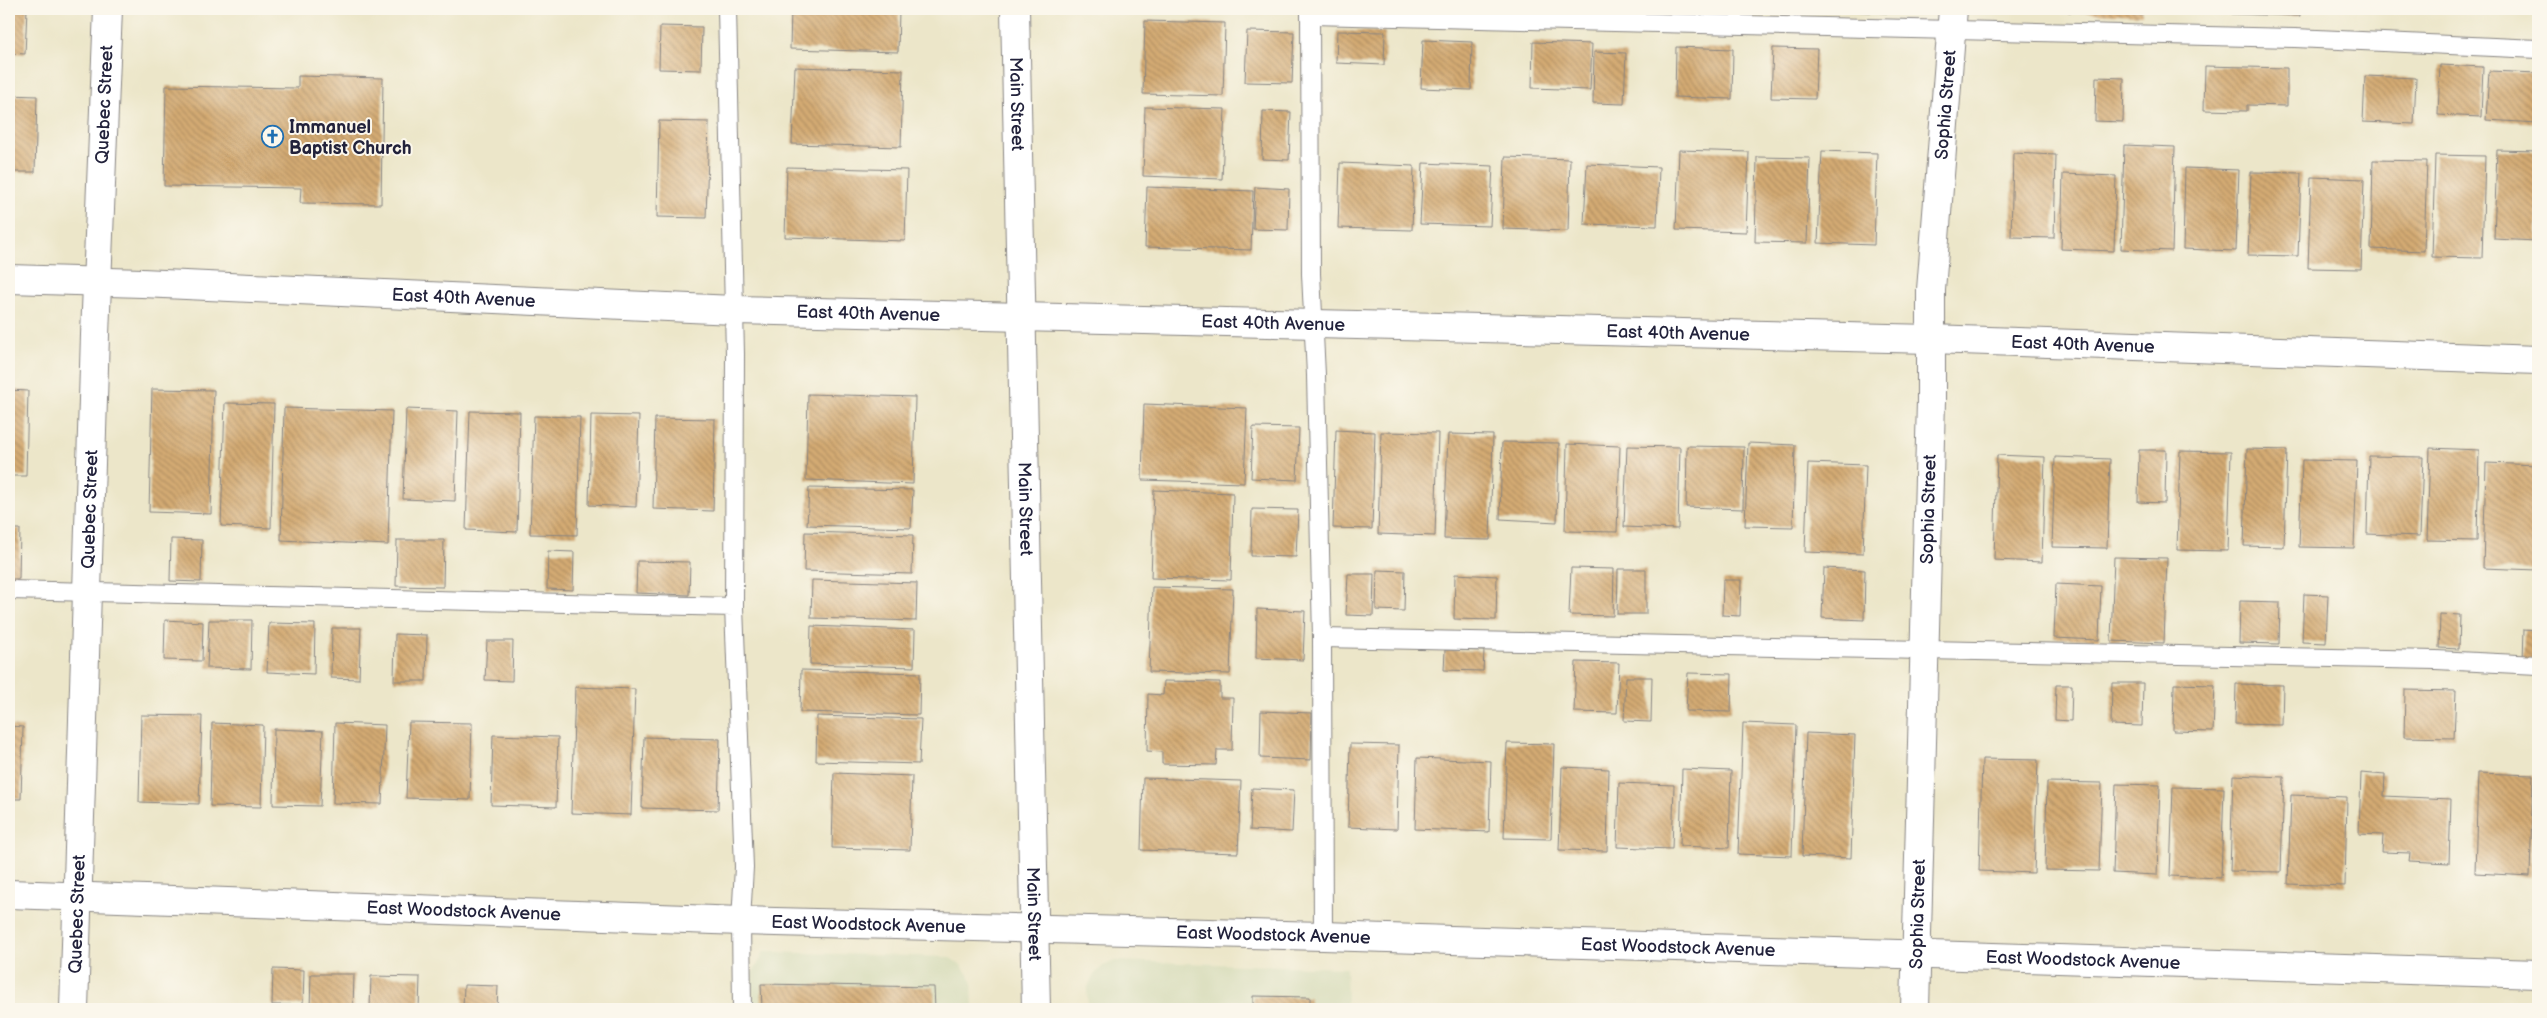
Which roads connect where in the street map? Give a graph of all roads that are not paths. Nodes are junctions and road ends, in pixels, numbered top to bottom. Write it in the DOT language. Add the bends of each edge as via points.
graph roads {
  1 [pos="108,9"];
  2 [pos="727,9"];
  3 [pos="1015,9"];
  4 [pos="1310,12"];
  5 [pos="1952,19"];
  6 [pos="2538,49"];
  7 [pos="9,279"];
  8 [pos="98,281"];
  9 [pos="734,310"];
  10 [pos="1022,316"];
  11 [pos="1313,322"];
  12 [pos="1931,339"];
  13 [pos="2538,360"];
  14 [pos="9,590"];
  15 [pos="87,593"];
  16 [pos="734,607"];
  17 [pos="1322,638"];
  18 [pos="1925,649"];
  19 [pos="2538,665"];
  20 [pos="9,894"];
  21 [pos="77,896"];
  22 [pos="741,921"];
  23 [pos="1035,928"];
  24 [pos="1323,936"];
  25 [pos="1916,956"];
  26 [pos="2538,974"];
  27 [pos="74,1009"];
  28 [pos="742,1009"];
  29 [pos="1036,1009"];
  30 [pos="1915,1009"];
  1 -- 8 [label="street, Quebec Street"];
  2 -- 9 [label="lane"];
  3 -- 10 [label="street, Main Street"];
  4 -- 5 [label="lane"];
  4 -- 11 [label="lane"];
  5 -- 6 [label="lane"];
  5 -- 12 [label="street, Sophia Street" via="1931,290"];
  7 -- 8 [label="street, East 40th Avenue"];
  8 -- 9 [label="street, East 40th Avenue"];
  8 -- 15 [label="street, Quebec Street"];
  9 -- 10 [label="street, East 40th Avenue"];
  9 -- 16 [label="lane"];
  10 -- 11 [label="street, East 40th Avenue"];
  10 -- 23 [label="street, Main Street"];
  11 -- 12 [label="street, East 40th Avenue"];
  11 -- 17 [label="lane"];
  12 -- 13 [label="street, East 40th Avenue"];
  12 -- 18 [label="street, Sophia Street"];
  14 -- 15 [label="lane"];
  15 -- 16 [label="lane"];
  15 -- 21 [label="street, Quebec Street"];
  16 -- 22 [label="lane" via="744,867"];
  17 -- 18 [label="lane"];
  17 -- 24 [label="lane"];
  18 -- 19 [label="lane"];
  18 -- 25 [label="street, Sophia Street"];
  20 -- 21 [label="street, East Woodstock Avenue"];
  21 -- 22 [label="street, East Woodstock Avenue"];
  21 -- 27 [label="street, Quebec Street"];
  22 -- 23 [label="street, East Woodstock Avenue"];
  22 -- 28 [label="lane"];
  23 -- 24 [label="street, East Woodstock Avenue"];
  23 -- 29 [label="street, Main Street"];
  24 -- 25 [label="street, East Woodstock Avenue"];
  25 -- 26 [label="street, East Woodstock Avenue"];
  25 -- 30 [label="street, Sophia Street"];
}
